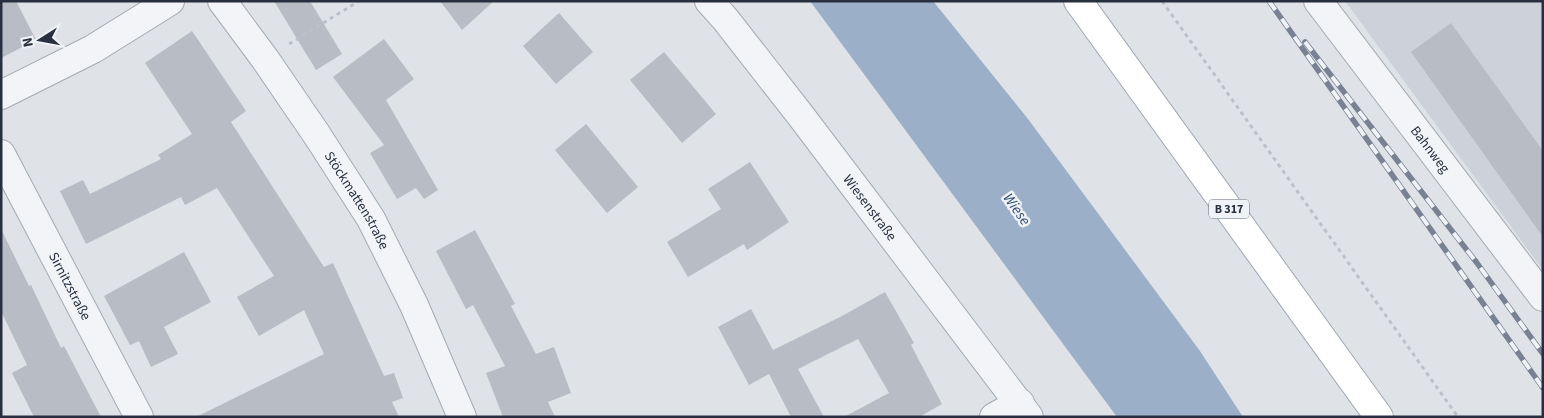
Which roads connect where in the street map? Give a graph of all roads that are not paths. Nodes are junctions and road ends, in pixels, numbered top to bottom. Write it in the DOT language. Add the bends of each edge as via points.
graph roads {
  1 [pos="170,1"];
  2 [pos="222,1"];
  3 [pos="709,1"];
  4 [pos="1078,1"];
  5 [pos="1318,1"];
  6 [pos="1,95"];
  7 [pos="1,154"];
  8 [pos="1543,297"];
  9 [pos="1025,410"];
  10 [pos="139,417"];
  11 [pos="462,417"];
  12 [pos="994,417"];
  13 [pos="1379,417"];
  1 -- 6 [label="street" via="93,49"];
  2 -- 11 [label="street, Stöckmattenstraße" via="266,59 371,219 414,305"];
  3 -- 9 [label="street, Wiesenstraße"];
  4 -- 13 [label="main road, B 317"];
  5 -- 8 [label="street, Bahnweg"];
  7 -- 10 [label="street, Sirnitzstraße"];
  9 -- 12 [label="street"];
}
